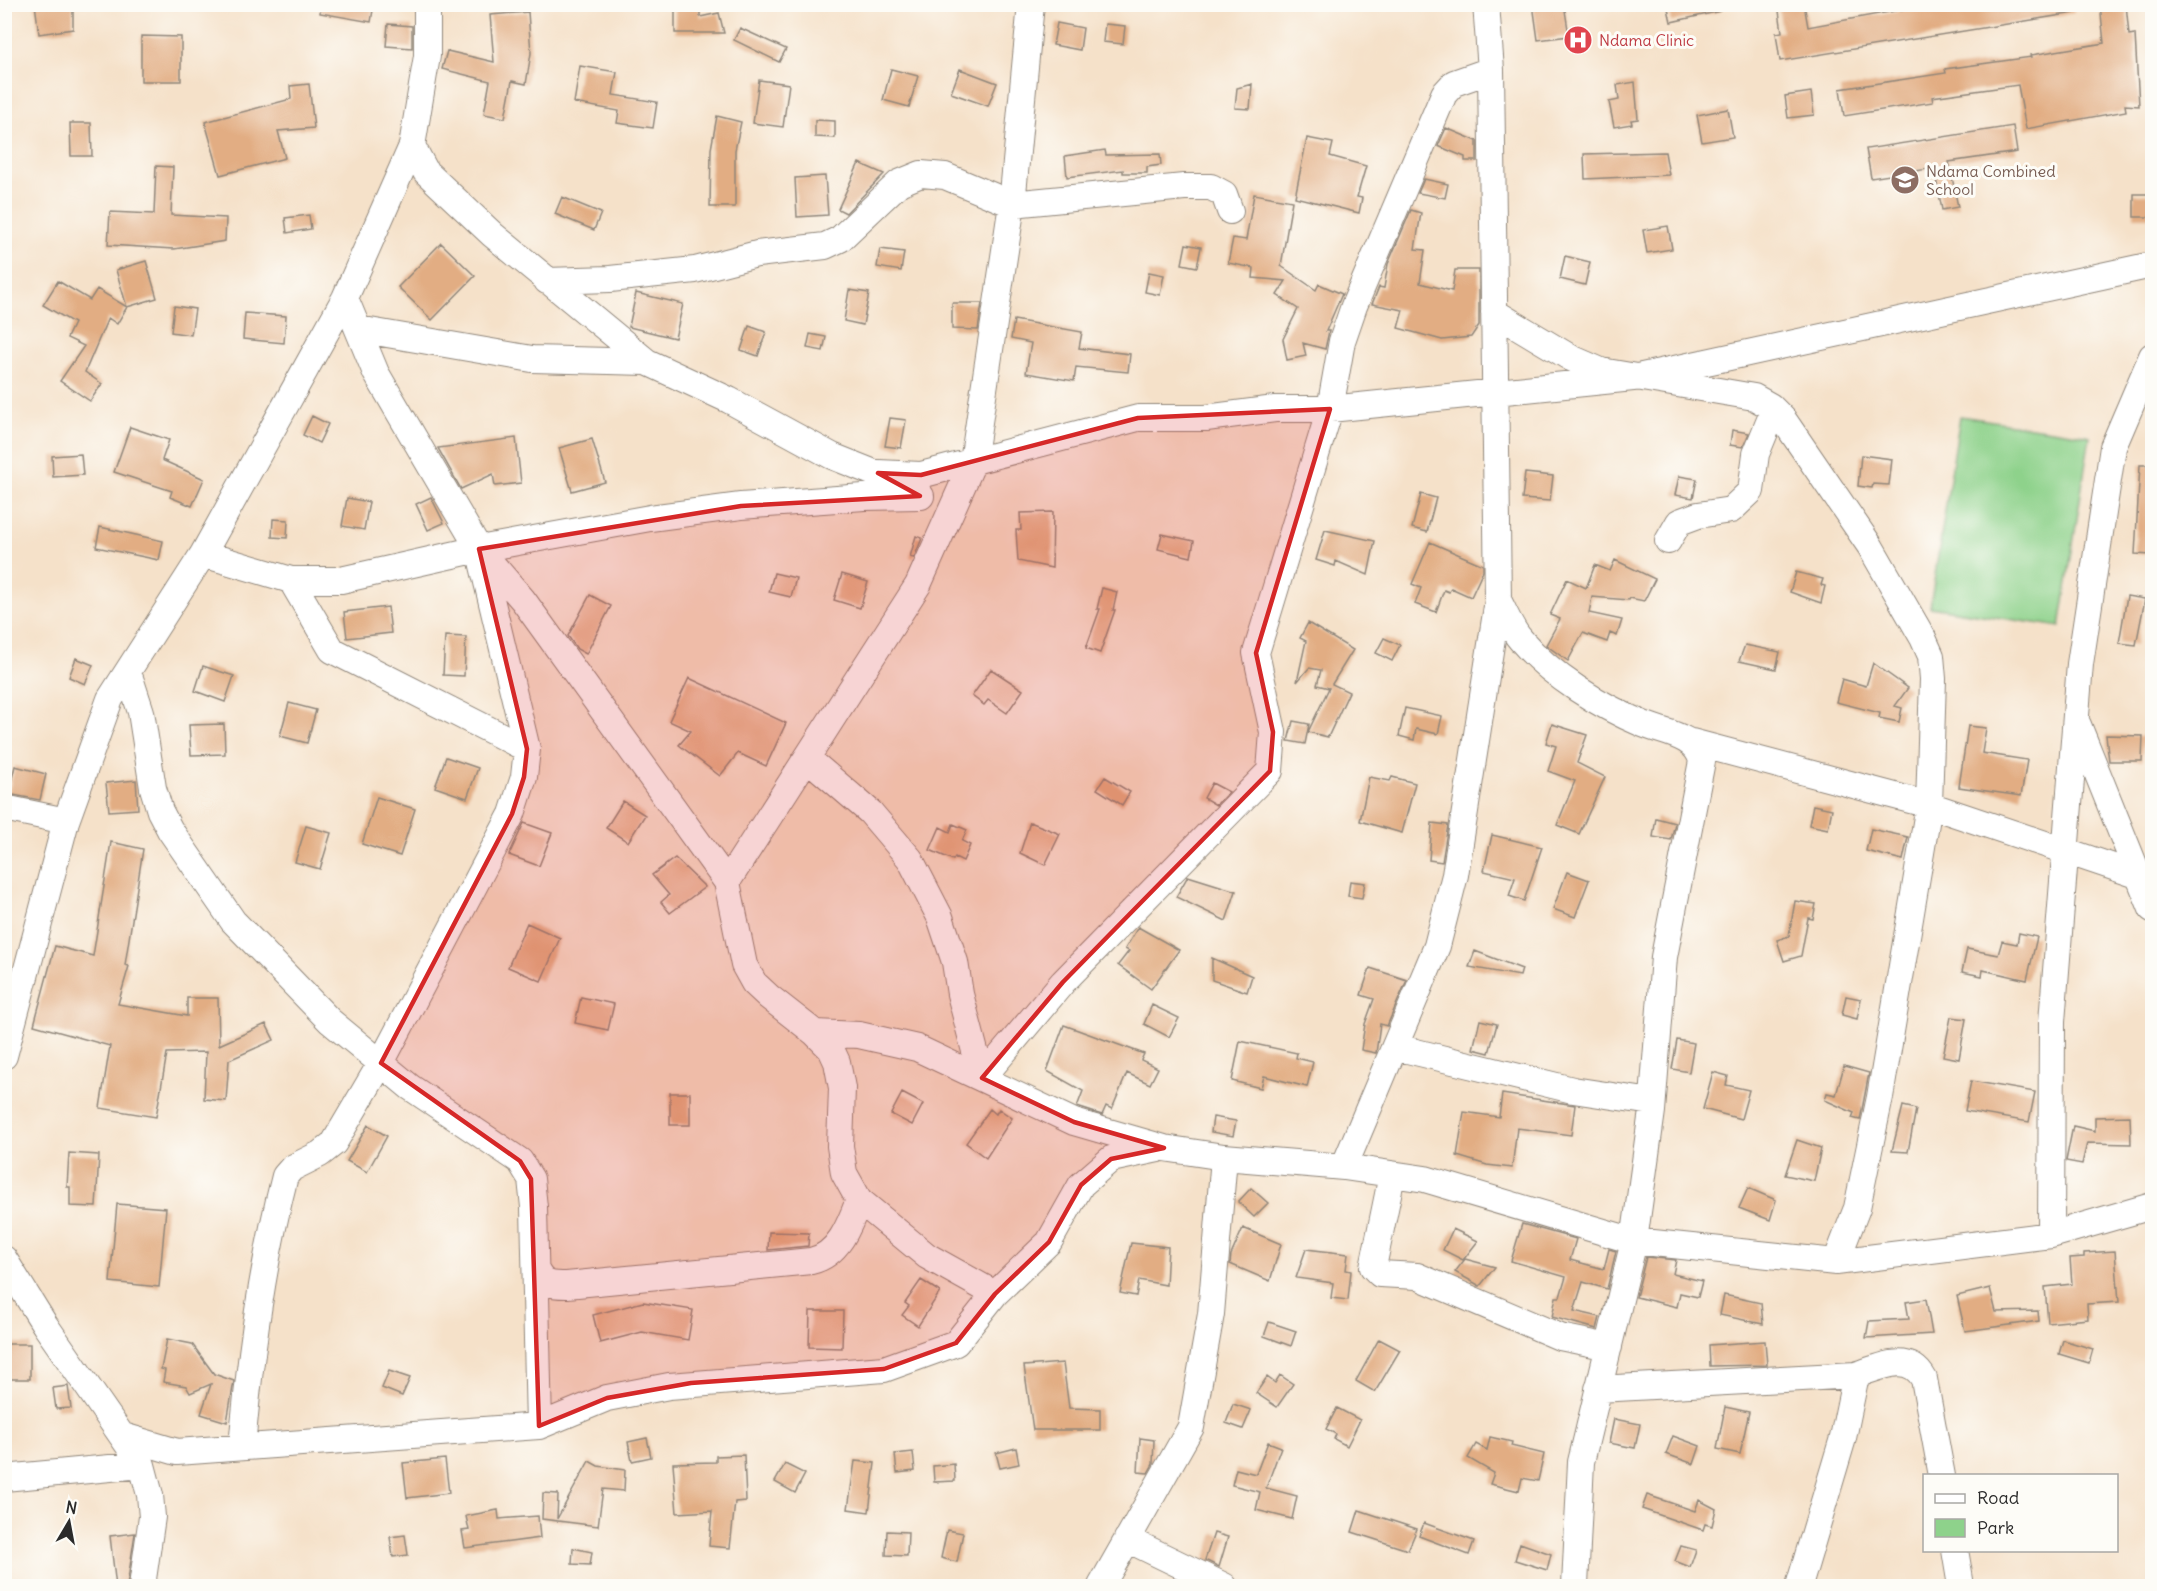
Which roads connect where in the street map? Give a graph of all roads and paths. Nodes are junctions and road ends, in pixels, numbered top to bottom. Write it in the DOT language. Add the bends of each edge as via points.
graph roads {
  1 [pos="427,4"];
  2 [pos="1032,4"];
  3 [pos="1486,4"];
  4 [pos="1491,70"];
  5 [pos="412,146"];
  6 [pos="1012,204"];
  7 [pos="1230,211"];
  8 [pos="2152,265"];
  9 [pos="547,281"];
  10 [pos="345,298"];
  11 [pos="1494,312"];
  12 [pos="358,329"];
  13 [pos="2152,356"];
  14 [pos="648,362"];
  15 [pos="1633,378"];
  16 [pos="1495,394"];
  17 [pos="1330,409"];
  18 [pos="1773,410"];
  19 [pos="973,462"];
  20 [pos="878,473"];
  21 [pos="921,496"];
  22 [pos="952,514"];
  23 [pos="1668,542"];
  24 [pos="479,549"];
  25 [pos="203,554"];
  26 [pos="291,580"];
  27 [pos="1498,600"];
  28 [pos="128,672"];
  29 [pos="2075,716"];
  30 [pos="1692,742"];
  31 [pos="527,749"];
  32 [pos="807,758"];
  33 [pos="1929,805"];
  34 [pos="4,808"];
  35 [pos="66,821"];
  36 [pos="2065,851"];
  37 [pos="2139,876"];
  38 [pos="727,882"];
  39 [pos="2152,909"];
  40 [pos="815,1033"];
  41 [pos="1395,1047"];
  42 [pos="4,1056"];
  43 [pos="381,1063"];
  44 [pos="982,1078"];
  45 [pos="1652,1102"];
  46 [pos="1164,1148"];
  47 [pos="1224,1157"];
  48 [pos="1344,1167"];
  49 [pos="1392,1174"];
  50 [pos="859,1200"];
  51 [pos="2152,1206"];
  52 [pos="2051,1235"];
  53 [pos="1635,1241"];
  54 [pos="4,1259"];
  55 [pos="1836,1262"];
  56 [pos="536,1270"];
  57 [pos="995,1294"];
  58 [pos="1609,1347"];
  59 [pos="1856,1375"];
  60 [pos="1598,1389"];
  61 [pos="539,1426"];
  62 [pos="123,1436"];
  63 [pos="242,1447"];
  64 [pos="142,1465"];
  65 [pos="1942,1474"];
  66 [pos="4,1478"];
  67 [pos="1127,1539"];
  68 [pos="1955,1552"];
  69 [pos="142,1587"];
  70 [pos="1101,1587"];
  71 [pos="1224,1587"];
  72 [pos="1575,1587"];
  73 [pos="1799,1587"];
  74 [pos="1961,1587"];
  1 -- 5 [label="street" via="427,56"];
  2 -- 6 [label="street"];
  3 -- 4 [label="street"];
  4 -- 11 [label="street"];
  4 -- 17 [label="street" via="1454,83 1444,94 1354,306 1342,341"];
  5 -- 9 [label="street" via="420,163 448,194"];
  5 -- 10 [label="street"];
  6 -- 7 [label="street" via="1211,187 1224,194"];
  6 -- 9 [label="street" via="945,176 921,174 899,183 840,239 825,246 757,254 695,270"];
  6 -- 19 [label="street"];
  8 -- 15 [label="street"];
  9 -- 14 [label="street"];
  10 -- 12 [label="street"];
  10 -- 25 [label="street"];
  11 -- 15 [label="street" via="1571,358 1601,371"];
  11 -- 16 [label="street"];
  12 -- 14 [label="street" via="532,359"];
  12 -- 24 [label="street" via="376,372"];
  13 -- 29 [label="street" via="2113,447"];
  14 -- 20 [label="street" via="729,400 832,456"];
  15 -- 16 [label="street"];
  15 -- 18 [label="street" via="1754,397"];
  16 -- 17 [label="street"];
  16 -- 27 [label="street"];
  17 -- 19 [label="street" via="1275,409 1206,418 1138,418"];
  17 -- 44 [label="street" via="1256,653 1274,732 1270,771 1063,982"];
  18 -- 23 [label="street" via="1756,454 1751,491 1731,510 1679,522"];
  18 -- 33 [label="street" via="1870,546 1931,656 1934,679"];
  19 -- 20 [label="street" via="921,475"];
  19 -- 22 [label="street"];
  20 -- 21 [label="street"];
  21 -- 22 [label="street"];
  21 -- 24 [label="street" via="741,506"];
  22 -- 32 [label="street" via="918,585"];
  24 -- 26 [label="street" via="341,580"];
  24 -- 31 [label="street"];
  24 -- 38 [label="street" via="523,600"];
  25 -- 26 [label="street"];
  25 -- 28 [label="street"];
  26 -- 31 [label="street" via="332,650"];
  27 -- 30 [label="street" via="1519,638 1545,663 1597,701"];
  27 -- 41 [label="street" via="1455,875 1437,946"];
  28 -- 35 [label="street" via="110,699"];
  28 -- 43 [label="street" via="141,712 153,789 170,830 233,921 330,1021"];
  29 -- 36 [label="street"];
  29 -- 37 [label="street"];
  30 -- 33 [label="street"];
  30 -- 45 [label="street" via="1702,761 1664,957"];
  31 -- 43 [label="street" via="524,777 512,814"];
  32 -- 38 [label="street"];
  32 -- 44 [label="street" via="870,812 910,859 940,917 955,962"];
  33 -- 36 [label="street"];
  33 -- 55 [label="street" via="1857,1208"];
  34 -- 35 [label="street"];
  35 -- 42 [label="street"];
  36 -- 37 [label="street"];
  36 -- 52 [label="street" via="2052,1022"];
  37 -- 39 [label="street"];
  38 -- 40 [label="street" via="744,965 754,983"];
  40 -- 44 [label="street" via="859,1035 917,1048"];
  40 -- 50 [label="street" via="831,1049 837,1062 842,1088 840,1146 844,1173"];
  41 -- 45 [label="street" via="1573,1090"];
  41 -- 48 [label="street"];
  43 -- 56 [label="street" via="520,1161 531,1179"];
  43 -- 63 [label="street" via="334,1143 285,1176 257,1314"];
  44 -- 46 [label="street" via="1074,1122"];
  45 -- 53 [label="street"];
  46 -- 47 [label="street"];
  46 -- 57 [label="street" via="1111,1159 1103,1165 1081,1185 1049,1242"];
  47 -- 48 [label="street"];
  47 -- 67 [label="street" via="1211,1314 1191,1427"];
  48 -- 49 [label="street"];
  49 -- 53 [label="street" via="1425,1179"];
  49 -- 58 [label="street" via="1373,1267 1380,1274 1418,1276 1560,1337"];
  50 -- 56 [label="street" via="842,1238 826,1256 811,1262 567,1285 540,1280"];
  50 -- 57 [label="street" via="927,1256"];
  51 -- 52 [label="street"];
  52 -- 55 [label="street"];
  53 -- 55 [label="street"];
  53 -- 58 [label="street"];
  54 -- 62 [label="street"];
  56 -- 61 [label="street"];
  57 -- 61 [label="street" via="956,1343 884,1369 669,1386 607,1398"];
  58 -- 60 [label="street"];
  59 -- 60 [label="street"];
  59 -- 65 [label="street" via="1896,1362 1920,1371"];
  59 -- 73 [label="street" via="1843,1438"];
  60 -- 72 [label="street" via="1581,1462"];
  61 -- 63 [label="street"];
  62 -- 63 [label="street" via="177,1452"];
  62 -- 64 [label="street"];
  64 -- 66 [label="street"];
  64 -- 69 [label="street" via="152,1517"];
  67 -- 70 [label="street"];
  67 -- 71 [label="street"];
  68 -- 74 [label="street"];
}
